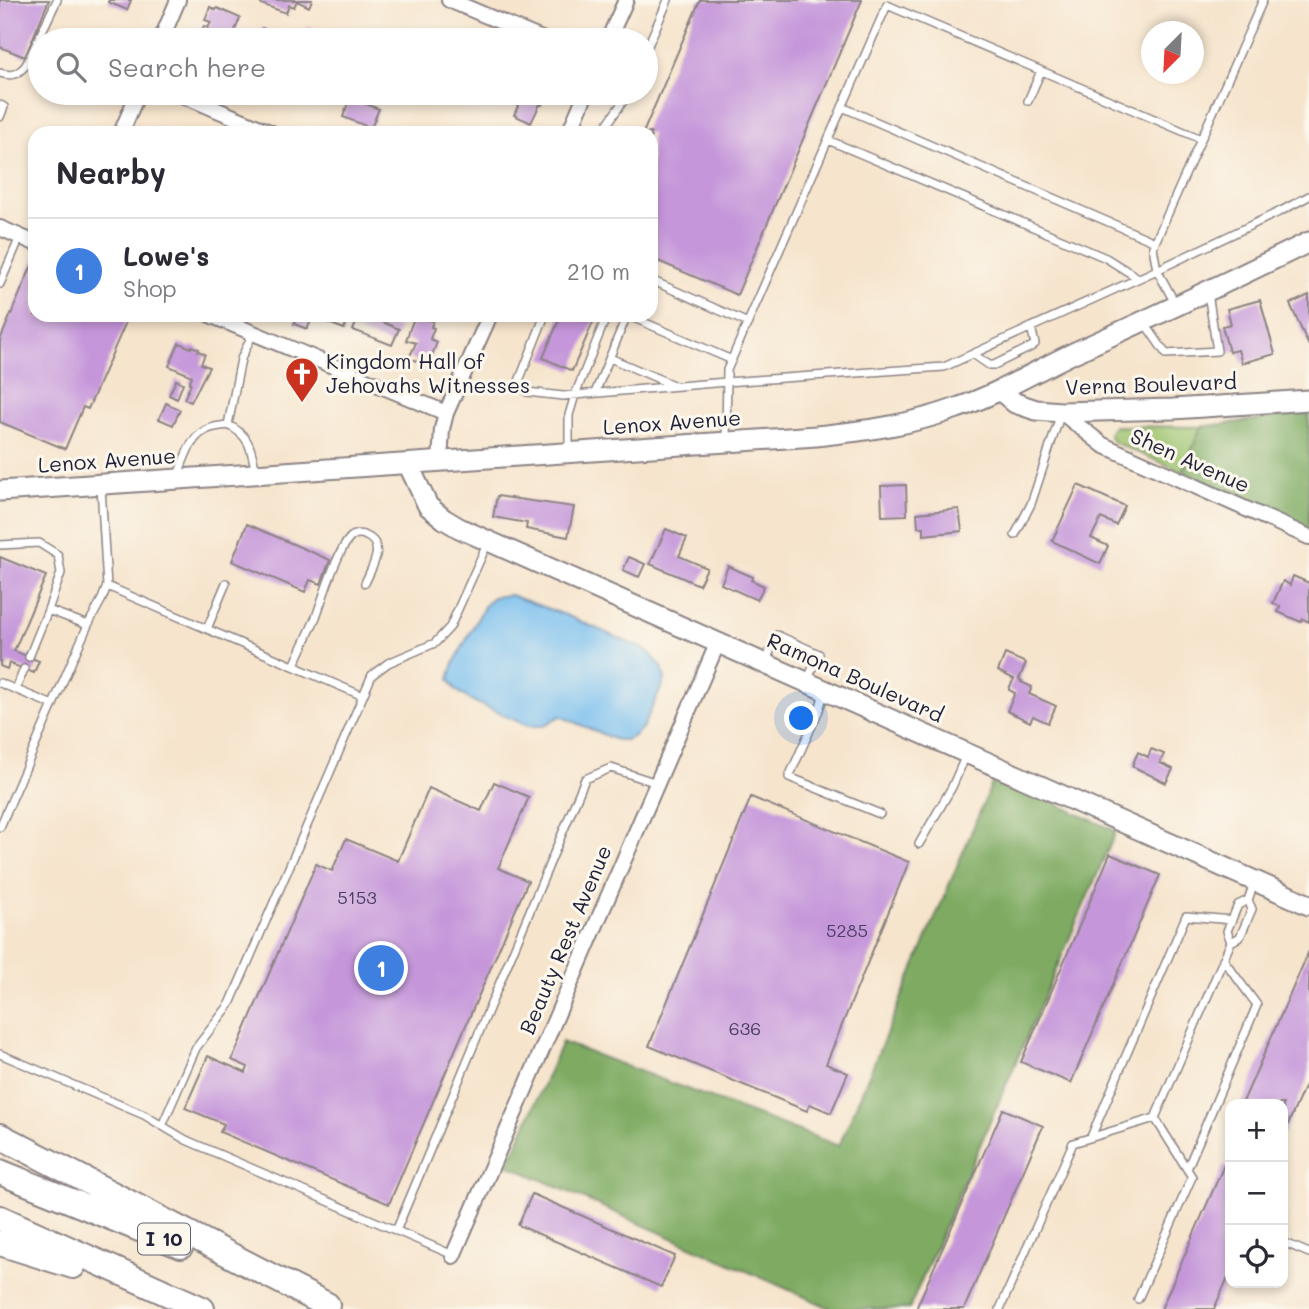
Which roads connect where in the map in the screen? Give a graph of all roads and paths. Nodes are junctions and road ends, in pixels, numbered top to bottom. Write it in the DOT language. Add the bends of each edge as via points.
graph roads {
  1 [pos="57,0"];
  2 [pos="178,0"];
  3 [pos="449,0"];
  4 [pos="626,0"];
  5 [pos="668,0"];
  6 [pos="899,0"];
  7 [pos="1263,0"];
  8 [pos="896,9"];
  9 [pos="44,28"];
  10 [pos="166,28"];
  11 [pos="516,28"];
  12 [pos="613,28"];
  13 [pos="656,28"];
  14 [pos="28,61"];
  15 [pos="1041,71"];
  16 [pos="0,73"];
  17 [pos="1028,101"];
  18 [pos="133,105"];
  19 [pos="206,105"];
  20 [pos="582,105"];
  21 [pos="621,105"];
  22 [pos="0,106"];
  23 [pos="842,107"];
  24 [pos="0,117"];
  25 [pos="124,126"];
  26 [pos="255,126"];
  27 [pos="574,126"];
  28 [pos="606,126"];
  29 [pos="1201,139"];
  30 [pos="828,140"];
  31 [pos="1309,196"];
  32 [pos="0,228"];
  33 [pos="20,237"];
  34 [pos="28,240"];
  35 [pos="1155,242"];
  36 [pos="1309,242"];
  37 [pos="1157,270"];
  38 [pos="1138,278"];
  39 [pos="658,283"];
  40 [pos="0,285"];
  41 [pos="1208,291"];
  42 [pos="1177,306"];
  43 [pos="1143,321"];
  44 [pos="227,322"];
  45 [pos="487,322"];
  46 [pos="542,322"];
  47 [pos="604,322"];
  48 [pos="624,322"];
  49 [pos="643,322"];
  50 [pos="748,323"];
  51 [pos="1031,327"];
  52 [pos="253,333"];
  53 [pos="972,354"];
  54 [pos="610,358"];
  55 [pos="732,360"];
  56 [pos="726,382"];
  57 [pos="676,386"];
  58 [pos="1000,390"];
  59 [pos="595,393"];
  60 [pos="575,395"];
  61 [pos="1309,400"];
  62 [pos="1061,412"];
  63 [pos="446,413"];
  64 [pos="229,425"];
  65 [pos="726,442"];
  66 [pos="569,453"];
  67 [pos="440,462"];
  68 [pos="408,464"];
  69 [pos="256,474"];
  70 [pos="177,479"];
  71 [pos="101,484"];
  72 [pos="0,491"];
  73 [pos="1015,535"];
  74 [pos="1309,537"];
  75 [pos="488,541"];
  76 [pos="0,545"];
  77 [pos="226,583"];
  78 [pos="365,583"];
  79 [pos="107,586"];
  80 [pos="48,610"];
  81 [pos="88,625"];
  82 [pos="207,629"];
  83 [pos="718,642"];
  84 [pos="29,657"];
  85 [pos="765,663"];
  86 [pos="294,667"];
  87 [pos="24,669"];
  88 [pos="0,682"];
  89 [pos="816,686"];
  90 [pos="16,689"];
  91 [pos="363,696"];
  92 [pos="53,705"];
  93 [pos="967,752"];
  94 [pos="657,783"];
  95 [pos="880,814"];
  96 [pos="0,827"];
  97 [pos="919,844"];
  98 [pos="1255,881"];
  99 [pos="1248,900"];
  100 [pos="1309,905"];
  101 [pos="1232,919"];
  102 [pos="1231,942"];
  103 [pos="1223,958"];
  104 [pos="0,1054"];
  105 [pos="1154,1118"];
  106 [pos="162,1126"];
  107 [pos="0,1136"];
  108 [pos="1091,1137"];
  109 [pos="1187,1169"];
  110 [pos="0,1172"];
  111 [pos="0,1219"];
  112 [pos="396,1231"];
  113 [pos="0,1243"];
  114 [pos="1288,1244"];
  115 [pos="1309,1253"];
  116 [pos="453,1255"];
  117 [pos="179,1299"];
  118 [pos="1138,1299"];
  119 [pos="332,1307"];
  120 [pos="202,1309"];
  121 [pos="1000,1309"];
  1 -- 9 [label="lane"];
  2 -- 10 [label="street"];
  3 -- 11 [label="street"];
  4 -- 12 [label="street"];
  5 -- 13 [label="lane"];
  6 -- 8 [label="lane"];
  7 -- 29 [label="lane"];
  8 -- 15 [label="lane"];
  8 -- 23 [label="lane" via="887,5"];
  14 -- 16 [label="lane" via="18,74"];
  15 -- 17 [label="lane"];
  15 -- 29 [label="lane"];
  18 -- 25 [label="street"];
  19 -- 26 [label="street"];
  20 -- 27 [label="street"];
  21 -- 28 [label="lane"];
  22 -- 24 [label="lane" via="4,107"];
  23 -- 30 [label="lane"];
  23 -- 35 [label="lane"];
  29 -- 35 [label="lane"];
  30 -- 38 [label="lane" via="1106,258"];
  30 -- 50 [label="lane"];
  31 -- 37 [label="lane"];
  32 -- 33 [label="street"];
  33 -- 34 [label="street"];
  33 -- 40 [label="lane"];
  35 -- 37 [label="lane"];
  36 -- 41 [label="main road, Lenox Avenue"];
  37 -- 38 [label="lane"];
  37 -- 42 [label="lane"];
  38 -- 51 [label="lane"];
  39 -- 50 [label="lane"];
  41 -- 42 [label="main road, Lenox Avenue"];
  41 -- 43 [label="lane" via="1217,351 1166,354"];
  42 -- 43 [label="main road, Lenox Avenue"];
  43 -- 58 [label="main road, Lenox Avenue"];
  44 -- 52 [label="street"];
  45 -- 63 [label="street"];
  46 -- 60 [label="lane" via="519,382 527,391"];
  47 -- 60 [label="lane"];
  48 -- 54 [label="lane"];
  49 -- 55 [label="lane"];
  50 -- 55 [label="lane"];
  51 -- 53 [label="lane"];
  51 -- 53 [label="lane" via="1035,344 994,365"];
  52 -- 63 [label="street"];
  52 -- 64 [label="lane" via="241,359"];
  53 -- 56 [label="lane" via="944,367"];
  54 -- 57 [label="lane"];
  54 -- 59 [label="lane"];
  55 -- 56 [label="lane"];
  56 -- 57 [label="lane"];
  56 -- 65 [label="lane"];
  57 -- 59 [label="lane"];
  58 -- 62 [label="main road, Verna Boulevard" via="1025,407"];
  58 -- 65 [label="main road, Lenox Avenue" via="901,425"];
  59 -- 60 [label="lane"];
  60 -- 66 [label="lane" via="569,415"];
  61 -- 62 [label="main road, Verna Boulevard"];
  62 -- 73 [label="lane" via="1031,504"];
  62 -- 74 [label="street, Shen Avenue" via="1103,445"];
  63 -- 67 [label="street"];
  64 -- 69 [label="lane" via="246,437"];
  64 -- 70 [label="lane" via="209,428 197,436"];
  65 -- 66 [label="main road, Lenox Avenue"];
  66 -- 67 [label="main road, Lenox Avenue"];
  67 -- 68 [label="main road, Lenox Avenue"];
  68 -- 69 [label="main road, Lenox Avenue"];
  68 -- 75 [label="main road, Ramona Boulevard" via="428,506"];
  69 -- 70 [label="main road, Lenox Avenue"];
  70 -- 71 [label="main road, Lenox Avenue"];
  71 -- 72 [label="main road, Lenox Avenue"];
  71 -- 79 [label="lane"];
  75 -- 83 [label="main road, Ramona Boulevard"];
  75 -- 91 [label="lane" via="450,627 435,643 372,675"];
  76 -- 80 [label="lane" via="39,543 58,555 61,573"];
  77 -- 82 [label="lane"];
  78 -- 86 [label="lane" via="376,545 359,534 341,553"];
  79 -- 81 [label="lane"];
  79 -- 82 [label="lane"];
  80 -- 81 [label="lane"];
  80 -- 84 [label="lane"];
  81 -- 92 [label="lane"];
  82 -- 86 [label="lane"];
  83 -- 85 [label="main road, Ramona Boulevard"];
  83 -- 94 [label="street, Beauty Rest Avenue"];
  85 -- 89 [label="main road, Ramona Boulevard"];
  85 -- 89 [label="lane" via="777,635 809,649 819,654"];
  86 -- 91 [label="lane"];
  87 -- 90 [label="lane"];
  88 -- 90 [label="lane"];
  89 -- 93 [label="main road, Ramona Boulevard"];
  89 -- 95 [label="lane" via="819,710 789,777"];
  90 -- 92 [label="lane"];
  91 -- 106 [label="lane" via="230,1004 196,1048"];
  92 -- 96 [label="lane"];
  93 -- 97 [label="lane"];
  93 -- 98 [label="main road, Ramona Boulevard"];
  94 -- 112 [label="lane" via="611,768 584,779"];
  94 -- 116 [label="street, Beauty Rest Avenue"];
  98 -- 99 [label="lane"];
  98 -- 100 [label="main road, Ramona Boulevard"];
  99 -- 101 [label="lane" via="1238,905"];
  99 -- 102 [label="lane" via="1252,909 1240,937"];
  101 -- 102 [label="lane" via="1227,931"];
  101 -- 108 [label="lane" via="1186,916"];
  102 -- 103 [label="lane"];
  103 -- 105 [label="lane"];
  103 -- 109 [label="lane" via="1257,1005"];
  104 -- 106 [label="lane"];
  105 -- 108 [label="lane"];
  105 -- 109 [label="lane"];
  106 -- 112 [label="lane"];
  107 -- 119 [label="highway"];
  108 -- 121 [label="lane" via="1073,1143"];
  109 -- 118 [label="lane" via="1192,1177"];
  110 -- 119 [label="highway, I 10"];
  111 -- 117 [label="highway, I 10"];
  112 -- 116 [label="lane"];
  113 -- 117 [label="highway"];
  114 -- 115 [label="lane"];
  117 -- 120 [label="highway, I 10"];
}
